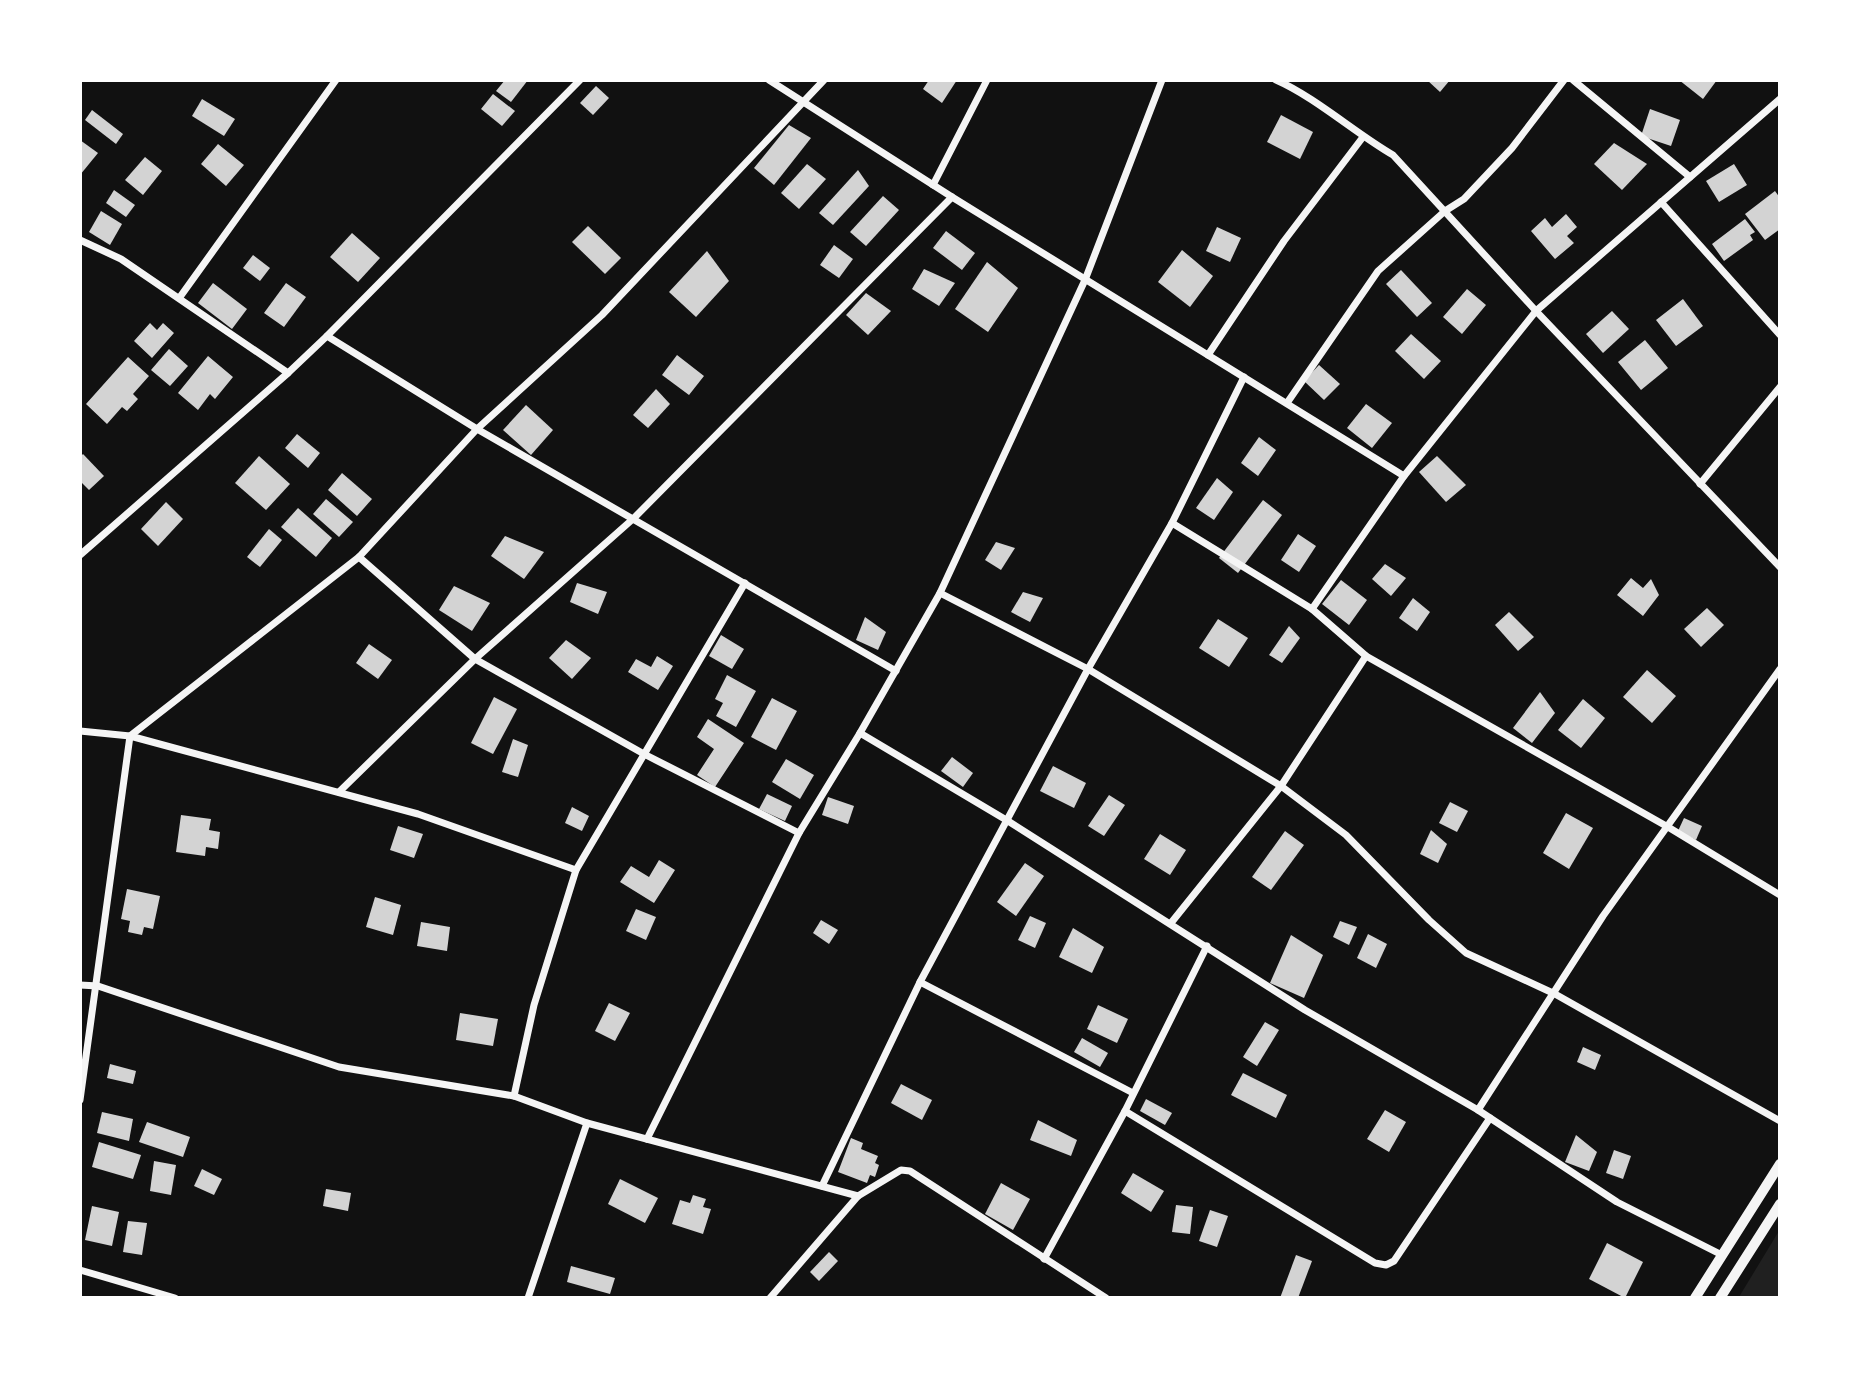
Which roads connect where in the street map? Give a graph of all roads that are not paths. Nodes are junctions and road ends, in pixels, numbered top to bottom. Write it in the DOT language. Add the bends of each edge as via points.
graph roads {
  1 [pos="336,80"];
  2 [pos="580,80"];
  3 [pos="769,80"];
  4 [pos="824,80"];
  5 [pos="987,80"];
  6 [pos="1162,80"];
  7 [pos="1276,80"];
  8 [pos="1564,80"];
  9 [pos="1573,80"];
  10 [pos="1780,99"];
  11 [pos="804,103"];
  12 [pos="1363,137"];
  13 [pos="1690,177"];
  14 [pos="933,185"];
  15 [pos="952,197"];
  16 [pos="1661,202"];
  17 [pos="1445,211"];
  18 [pos="80,240"];
  19 [pos="1085,279"];
  20 [pos="180,297"];
  21 [pos="1536,311"];
  22 [pos="1780,335"];
  23 [pos="327,336"];
  24 [pos="1208,355"];
  25 [pos="288,373"];
  26 [pos="1244,377"];
  27 [pos="1780,387"];
  28 [pos="1287,403"];
  29 [pos="477,429"];
  30 [pos="1404,476"];
  31 [pos="1700,484"];
  32 [pos="634,518"];
  33 [pos="1171,523"];
  34 [pos="80,555"];
  35 [pos="359,557"];
  36 [pos="1780,567"];
  37 [pos="745,583"];
  38 [pos="940,593"];
  39 [pos="1312,609"];
  40 [pos="1366,656"];
  41 [pos="475,659"];
  42 [pos="1780,669"];
  43 [pos="1088,670"];
  44 [pos="896,671"];
  45 [pos="80,731"];
  46 [pos="860,733"];
  47 [pos="130,736"];
  48 [pos="644,754"];
  49 [pos="1281,786"];
  50 [pos="339,792"];
  51 [pos="1008,821"];
  52 [pos="1668,827"];
  53 [pos="799,833"];
  54 [pos="576,870"];
  55 [pos="1780,894"];
  56 [pos="1171,923"];
  57 [pos="1207,946"];
  58 [pos="920,982"];
  59 [pos="80,985"];
  60 [pos="98,986"];
  61 [pos="1555,994"];
  62 [pos="1133,1093"];
  63 [pos="514,1096"];
  64 [pos="80,1100"];
  65 [pos="1478,1110"];
  66 [pos="1125,1111"];
  67 [pos="1490,1118"];
  68 [pos="1780,1121"];
  69 [pos="587,1123"];
  70 [pos="647,1139"];
  71 [pos="1780,1164"];
  72 [pos="822,1186"];
  73 [pos="858,1196"];
  74 [pos="1780,1204"];
  75 [pos="1722,1255"];
  76 [pos="1044,1259"];
  77 [pos="80,1270"];
  78 [pos="175,1297"];
  79 [pos="528,1297"];
  80 [pos="770,1297"];
  81 [pos="1106,1297"];
  82 [pos="1695,1297"];
  83 [pos="1720,1297"];
  1 -- 20 [label="street"];
  2 -- 23 [label="street"];
  3 -- 11 [label="street"];
  4 -- 11 [label="street"];
  5 -- 14 [label="street"];
  6 -- 19 [label="street"];
  7 -- 12 [label="street"];
  8 -- 17 [label="street" via="1512,148 1464,199"];
  9 -- 13 [label="street"];
  10 -- 13 [label="street"];
  11 -- 14 [label="street"];
  11 -- 29 [label="street" via="603,315"];
  12 -- 17 [label="street" via="1393,155"];
  12 -- 24 [label="street" via="1284,242"];
  13 -- 16 [label="street"];
  14 -- 15 [label="street"];
  15 -- 19 [label="street"];
  15 -- 32 [label="street"];
  16 -- 21 [label="street"];
  16 -- 22 [label="street"];
  17 -- 21 [label="street"];
  17 -- 28 [label="street" via="1378,271"];
  18 -- 20 [label="street" via="121,259"];
  19 -- 24 [label="street"];
  19 -- 38 [label="street"];
  20 -- 25 [label="street"];
  21 -- 30 [label="street"];
  21 -- 31 [label="street"];
  23 -- 25 [label="street"];
  23 -- 29 [label="street"];
  24 -- 26 [label="street"];
  25 -- 34 [label="street"];
  26 -- 28 [label="street"];
  26 -- 33 [label="street"];
  27 -- 31 [label="street"];
  28 -- 30 [label="street"];
  29 -- 32 [label="street"];
  29 -- 35 [label="street"];
  30 -- 39 [label="street"];
  31 -- 36 [label="street"];
  32 -- 37 [label="street"];
  32 -- 41 [label="street"];
  33 -- 39 [label="street"];
  33 -- 43 [label="street"];
  35 -- 41 [label="street"];
  35 -- 47 [label="street"];
  37 -- 44 [label="street"];
  37 -- 48 [label="street"];
  38 -- 43 [label="street"];
  38 -- 44 [label="street"];
  39 -- 40 [label="street"];
  40 -- 49 [label="street"];
  40 -- 52 [label="street"];
  41 -- 48 [label="street"];
  41 -- 50 [label="street"];
  42 -- 52 [label="street"];
  43 -- 49 [label="street"];
  43 -- 51 [label="street"];
  44 -- 46 [label="street"];
  45 -- 47 [label="street"];
  46 -- 51 [label="street"];
  46 -- 53 [label="street"];
  47 -- 50 [label="street"];
  47 -- 60 [label="street"];
  48 -- 53 [label="street"];
  48 -- 54 [label="street"];
  49 -- 56 [label="street"];
  49 -- 61 [label="street" via="1346,835 1466,953"];
  50 -- 54 [label="street" via="418,814"];
  51 -- 56 [label="street"];
  51 -- 58 [label="street"];
  52 -- 55 [label="street"];
  52 -- 61 [label="street" via="1603,916"];
  53 -- 70 [label="street"];
  54 -- 63 [label="street" via="534,1005"];
  56 -- 57 [label="street"];
  57 -- 62 [label="street"];
  57 -- 65 [label="street" via="1305,1010"];
  58 -- 62 [label="street"];
  58 -- 72 [label="street"];
  59 -- 60 [label="street"];
  60 -- 63 [label="street" via="339,1067"];
  60 -- 64 [label="street"];
  61 -- 65 [label="street"];
  61 -- 68 [label="street"];
  62 -- 66 [label="street"];
  63 -- 69 [label="street"];
  65 -- 67 [label="street"];
  66 -- 67 [label="street" via="1375,1263 1386,1265 1394,1261"];
  66 -- 76 [label="street"];
  67 -- 75 [label="street" via="1617,1202"];
  69 -- 70 [label="street"];
  69 -- 79 [label="street"];
  70 -- 72 [label="street"];
  71 -- 75 [label="street"];
  72 -- 73 [label="street"];
  73 -- 76 [label="street" via="901,1170 910,1171"];
  73 -- 80 [label="street"];
  74 -- 83 [label="street"];
  75 -- 82 [label="street"];
  76 -- 81 [label="street"];
  77 -- 78 [label="street"];
}
